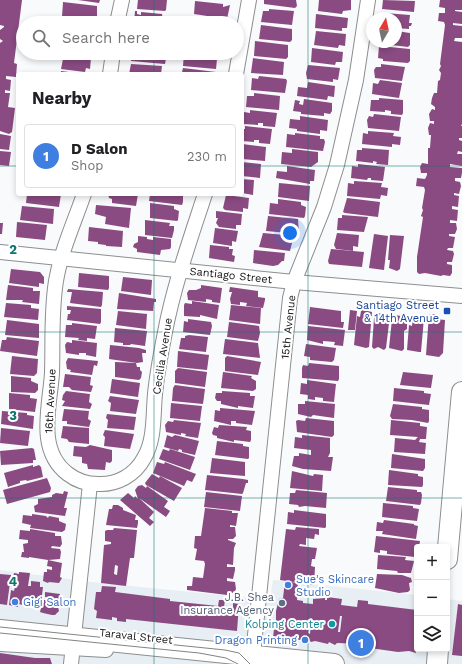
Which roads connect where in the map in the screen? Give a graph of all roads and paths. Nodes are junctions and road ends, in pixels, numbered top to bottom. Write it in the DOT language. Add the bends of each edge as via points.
graph roads {
  1 [pos="122,0"];
  2 [pos="249,0"];
  3 [pos="368,0"];
  4 [pos="119,16"];
  5 [pos="244,28"];
  6 [pos="112,60"];
  7 [pos="238,60"];
  8 [pos="110,72"];
  9 [pos="236,72"];
  10 [pos="83,196"];
  11 [pos="204,196"];
  12 [pos="0,252"];
  13 [pos="61,258"];
  14 [pos="180,270"];
  15 [pos="294,282"];
  16 [pos="462,296"];
  17 [pos="462,392"];
  18 [pos="90,484"];
  19 [pos="448,544"];
  20 [pos="0,622"];
  21 [pos="0,630"];
  22 [pos="74,639"];
  23 [pos="0,644"];
  24 [pos="438,652"];
  25 [pos="257,658"];
  26 [pos="71,664"];
  27 [pos="334,664"];
  28 [pos="437,664"];
  1 -- 4 [label="street"];
  2 -- 5 [label="street"];
  3 -- 15 [label="street, 15th Avenue" via="356,80 337,165 322,214"];
  6 -- 8 [label="street"];
  7 -- 9 [label="street"];
  10 -- 13 [label="street, 16th Avenue"];
  11 -- 14 [label="street, Cecilia Avenue"];
  12 -- 13 [label="street, Santiago Street"];
  13 -- 14 [label="street, Santiago Street"];
  13 -- 18 [label="street, 16th Avenue" via="52,317 48,445 64,471"];
  14 -- 15 [label="street, Santiago Street"];
  14 -- 18 [label="street, Cecilia Avenue" via="164,332 151,437 145,457 139,466 123,479 114,483"];
  15 -- 16 [label="street, Santiago Street"];
  15 -- 25 [label="street, 15th Avenue" via="290,298"];
  17 -- 19 [label="street"];
  18 -- 22 [label="street"];
  20 -- 22 [label="street, Taraval Street"];
  21 -- 22 [label="street, Taraval Street"];
  22 -- 23 [label="street, Taraval Street"];
  22 -- 25 [label="street, Taraval Street"];
  22 -- 26 [label="street"];
  24 -- 28 [label="street"];
  25 -- 27 [label="street, Taraval Street"];
}
